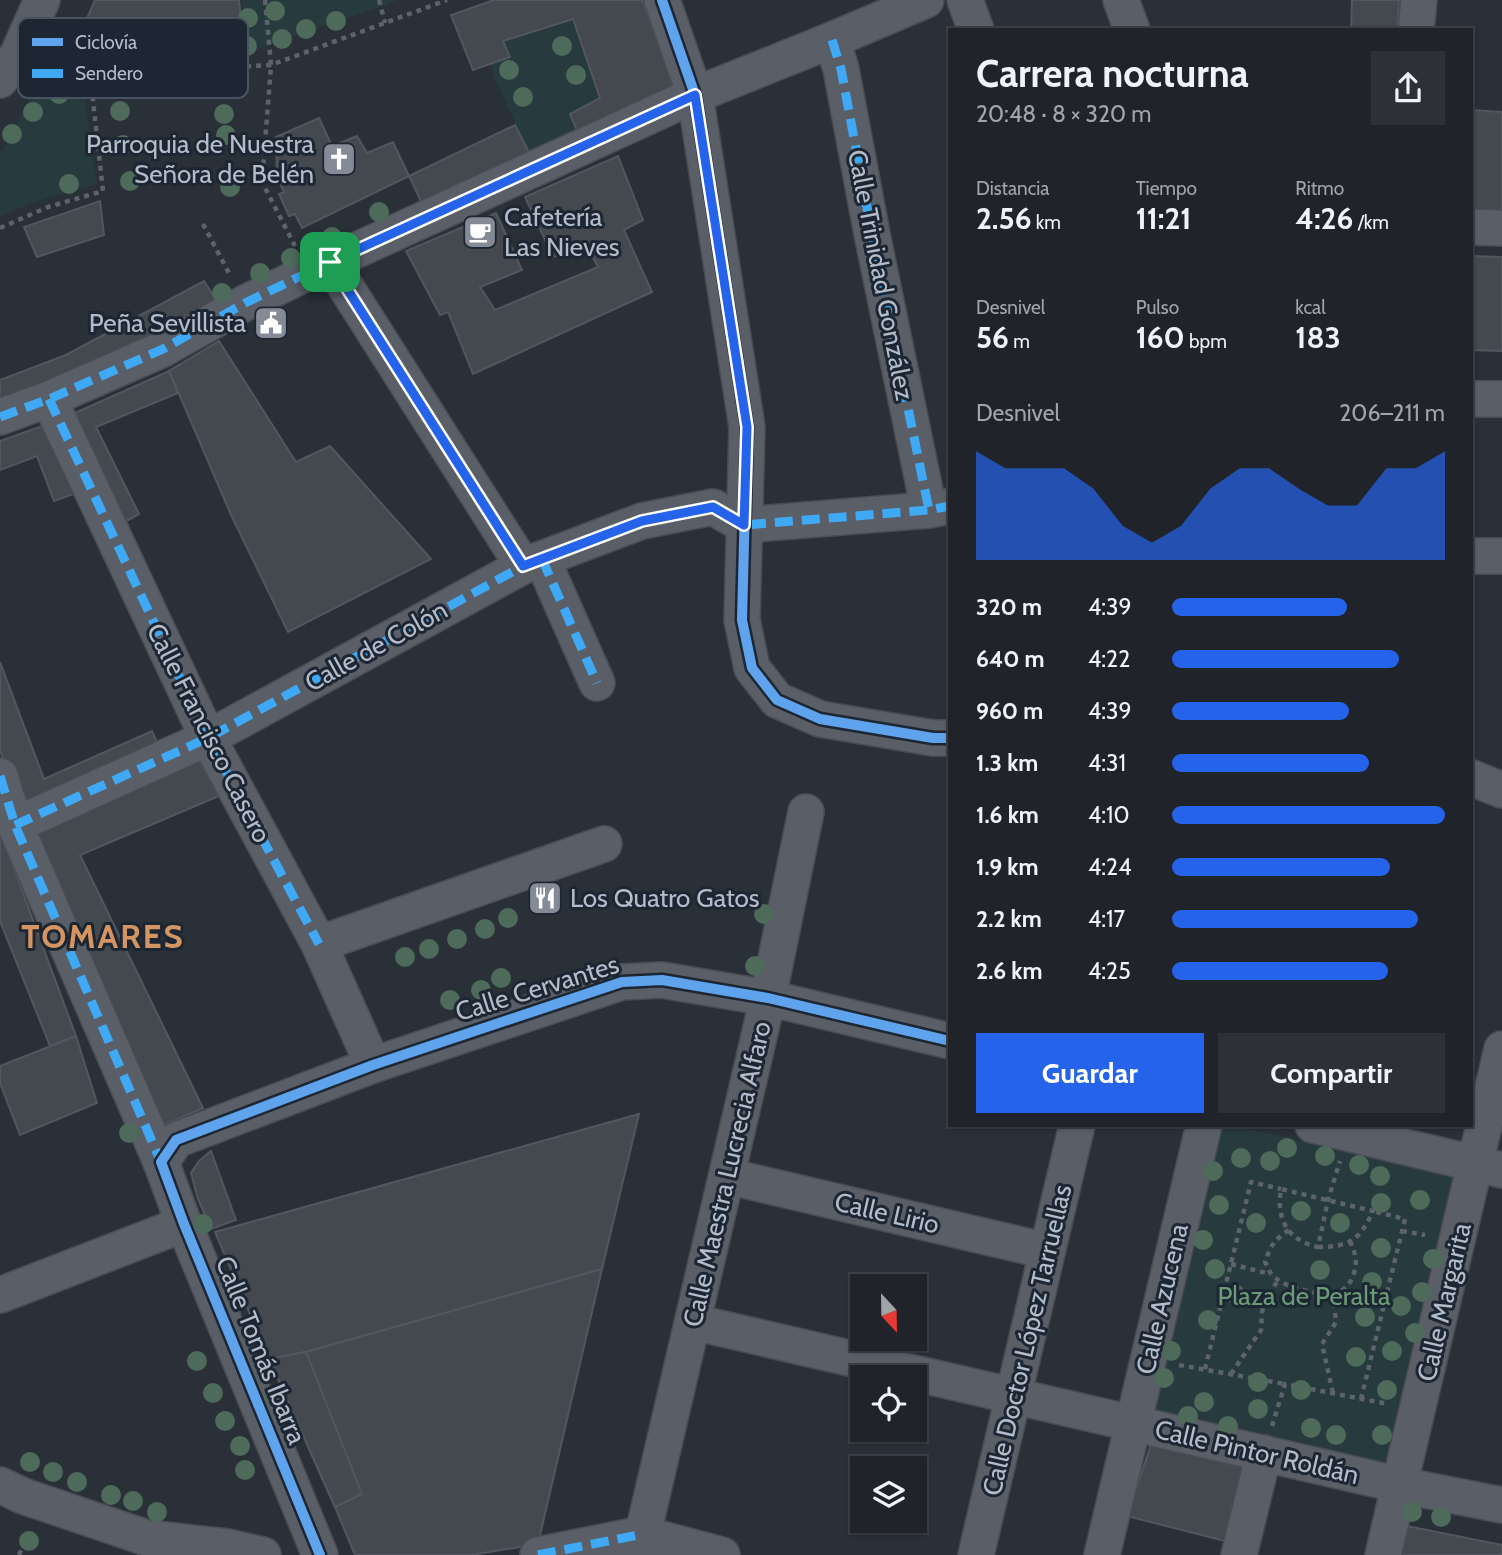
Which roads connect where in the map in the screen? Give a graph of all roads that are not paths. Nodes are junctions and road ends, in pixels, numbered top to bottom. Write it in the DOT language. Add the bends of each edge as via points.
graph roads {
  1 [pos="42,0"];
  2 [pos="662,0"];
  3 [pos="926,0"];
  4 [pos="965,0"];
  5 [pos="1121,0"];
  6 [pos="1419,0"];
  7 [pos="33,18"];
  8 [pos="974,28"];
  9 [pos="1131,28"];
  10 [pos="1416,28"];
  11 [pos="832,40"];
  12 [pos="18,49"];
  13 [pos="9,67"];
  14 [pos="695,95"];
  15 [pos="1473,226"];
  16 [pos="1502,228"];
  17 [pos="319,267"];
  18 [pos="49,399"];
  19 [pos="1473,399"];
  20 [pos="1502,399"];
  21 [pos="0,417"];
  22 [pos="939,508"];
  23 [pos="744,525"];
  24 [pos="1473,556"];
  25 [pos="1502,556"];
  26 [pos="532,562"];
  27 [pos="597,683"];
  28 [pos="208,738"];
  29 [pos="948,738"];
  30 [pos="1473,778"];
  31 [pos="1502,790"];
  32 [pos="5,798"];
  33 [pos="806,812"];
  34 [pos="604,844"];
  35 [pos="319,944"];
  36 [pos="768,998"];
  37 [pos="948,1041"];
  38 [pos="1502,1048"];
  39 [pos="373,1065"];
  40 [pos="1077,1127"];
  41 [pos="1203,1127"];
  42 [pos="1320,1127"];
  43 [pos="161,1162"];
  44 [pos="1489,1167"];
  45 [pos="727,1176"];
  46 [pos="184,1224"];
  47 [pos="1047,1251"];
  48 [pos="0,1295"];
  49 [pos="692,1322"];
  50 [pos="1013,1395"];
  51 [pos="1133,1423"];
  52 [pos="1264,1453"];
  53 [pos="0,1485"];
  54 [pos="1401,1485"];
  55 [pos="1502,1505"];
  56 [pos="641,1545"];
  57 [pos="157,1547"];
  58 [pos="263,1555"];
  59 [pos="320,1555"];
  60 [pos="538,1555"];
  61 [pos="722,1555"];
  62 [pos="976,1555"];
  63 [pos="1102,1555"];
  64 [pos="1240,1555"];
  65 [pos="1383,1555"];
  1 -- 7 [label="street"];
  2 -- 14 [label="street"];
  3 -- 11 [label="street"];
  4 -- 8 [label="street"];
  5 -- 9 [label="street"];
  6 -- 10 [label="street"];
  11 -- 14 [label="street"];
  11 -- 22 [label="street, Calle Trinidad González" via="872,234"];
  12 -- 13 [label="street"];
  14 -- 17 [label="street"];
  14 -- 23 [label="street" via="747,427"];
  15 -- 16 [label="street"];
  17 -- 18 [label="street" via="163,349"];
  17 -- 26 [label="street"];
  18 -- 21 [label="street"];
  18 -- 28 [label="street, Calle Francisco Casero"];
  19 -- 20 [label="street"];
  22 -- 23 [label="street"];
  23 -- 26 [label="street, Calle de Colón" via="713,507 642,521"];
  23 -- 29 [label="street" via="742,620 752,667 777,700 820,719"];
  24 -- 25 [label="street"];
  26 -- 27 [label="street"];
  26 -- 28 [label="street, Calle de Colón"];
  28 -- 32 [label="street, Calle de Colón"];
  28 -- 35 [label="street, Calle Francisco Casero"];
  30 -- 31 [label="street"];
  32 -- 43 [label="street, Calle Tomás Ibarra"];
  33 -- 36 [label="street, Calle Maestra Lucrecia Alfaro"];
  34 -- 35 [label="street"];
  35 -- 39 [label="street, Calle Francisco Casero"];
  36 -- 37 [label="street, Calle Cervantes"];
  36 -- 39 [label="street, Calle Cervantes" via="662,980 622,982"];
  36 -- 45 [label="street, Calle Maestra Lucrecia Alfaro"];
  38 -- 44 [label="street, Calle Margarita"];
  39 -- 43 [label="street, Calle Cervantes" via="176,1140"];
  40 -- 47 [label="street, Calle Doctor López Tarruellas"];
  41 -- 51 [label="street, Calle Azucena"];
  42 -- 44 [label="street"];
  43 -- 46 [label="street, Calle Tomás Ibarra"];
  44 -- 54 [label="street, Calle Margarita" via="1418,1410"];
  45 -- 47 [label="street, Calle Lirio"];
  45 -- 49 [label="street, Calle Maestra Lucrecia Alfaro"];
  46 -- 48 [label="street"];
  46 -- 59 [label="street, Calle Tomás Ibarra"];
  47 -- 50 [label="street, Calle Doctor López Tarruellas"];
  49 -- 50 [label="street, Calle Pintor Roldán"];
  49 -- 56 [label="street, Calle Maestra Lucrecia Alfaro"];
  50 -- 51 [label="street, Calle Pintor Roldán"];
  50 -- 62 [label="street, Calle Doctor López Tarruellas"];
  51 -- 52 [label="street, Calle Pintor Roldán"];
  51 -- 63 [label="street, Calle Azucena"];
  52 -- 54 [label="street, Calle Pintor Roldán"];
  52 -- 64 [label="street"];
  53 -- 57 [label="street"];
  54 -- 55 [label="street, Calle Pintor Roldán"];
  54 -- 65 [label="street, Calle Margarita"];
  56 -- 60 [label="street"];
  56 -- 61 [label="street"];
  57 -- 58 [label="street" via="228,1547"];
}
